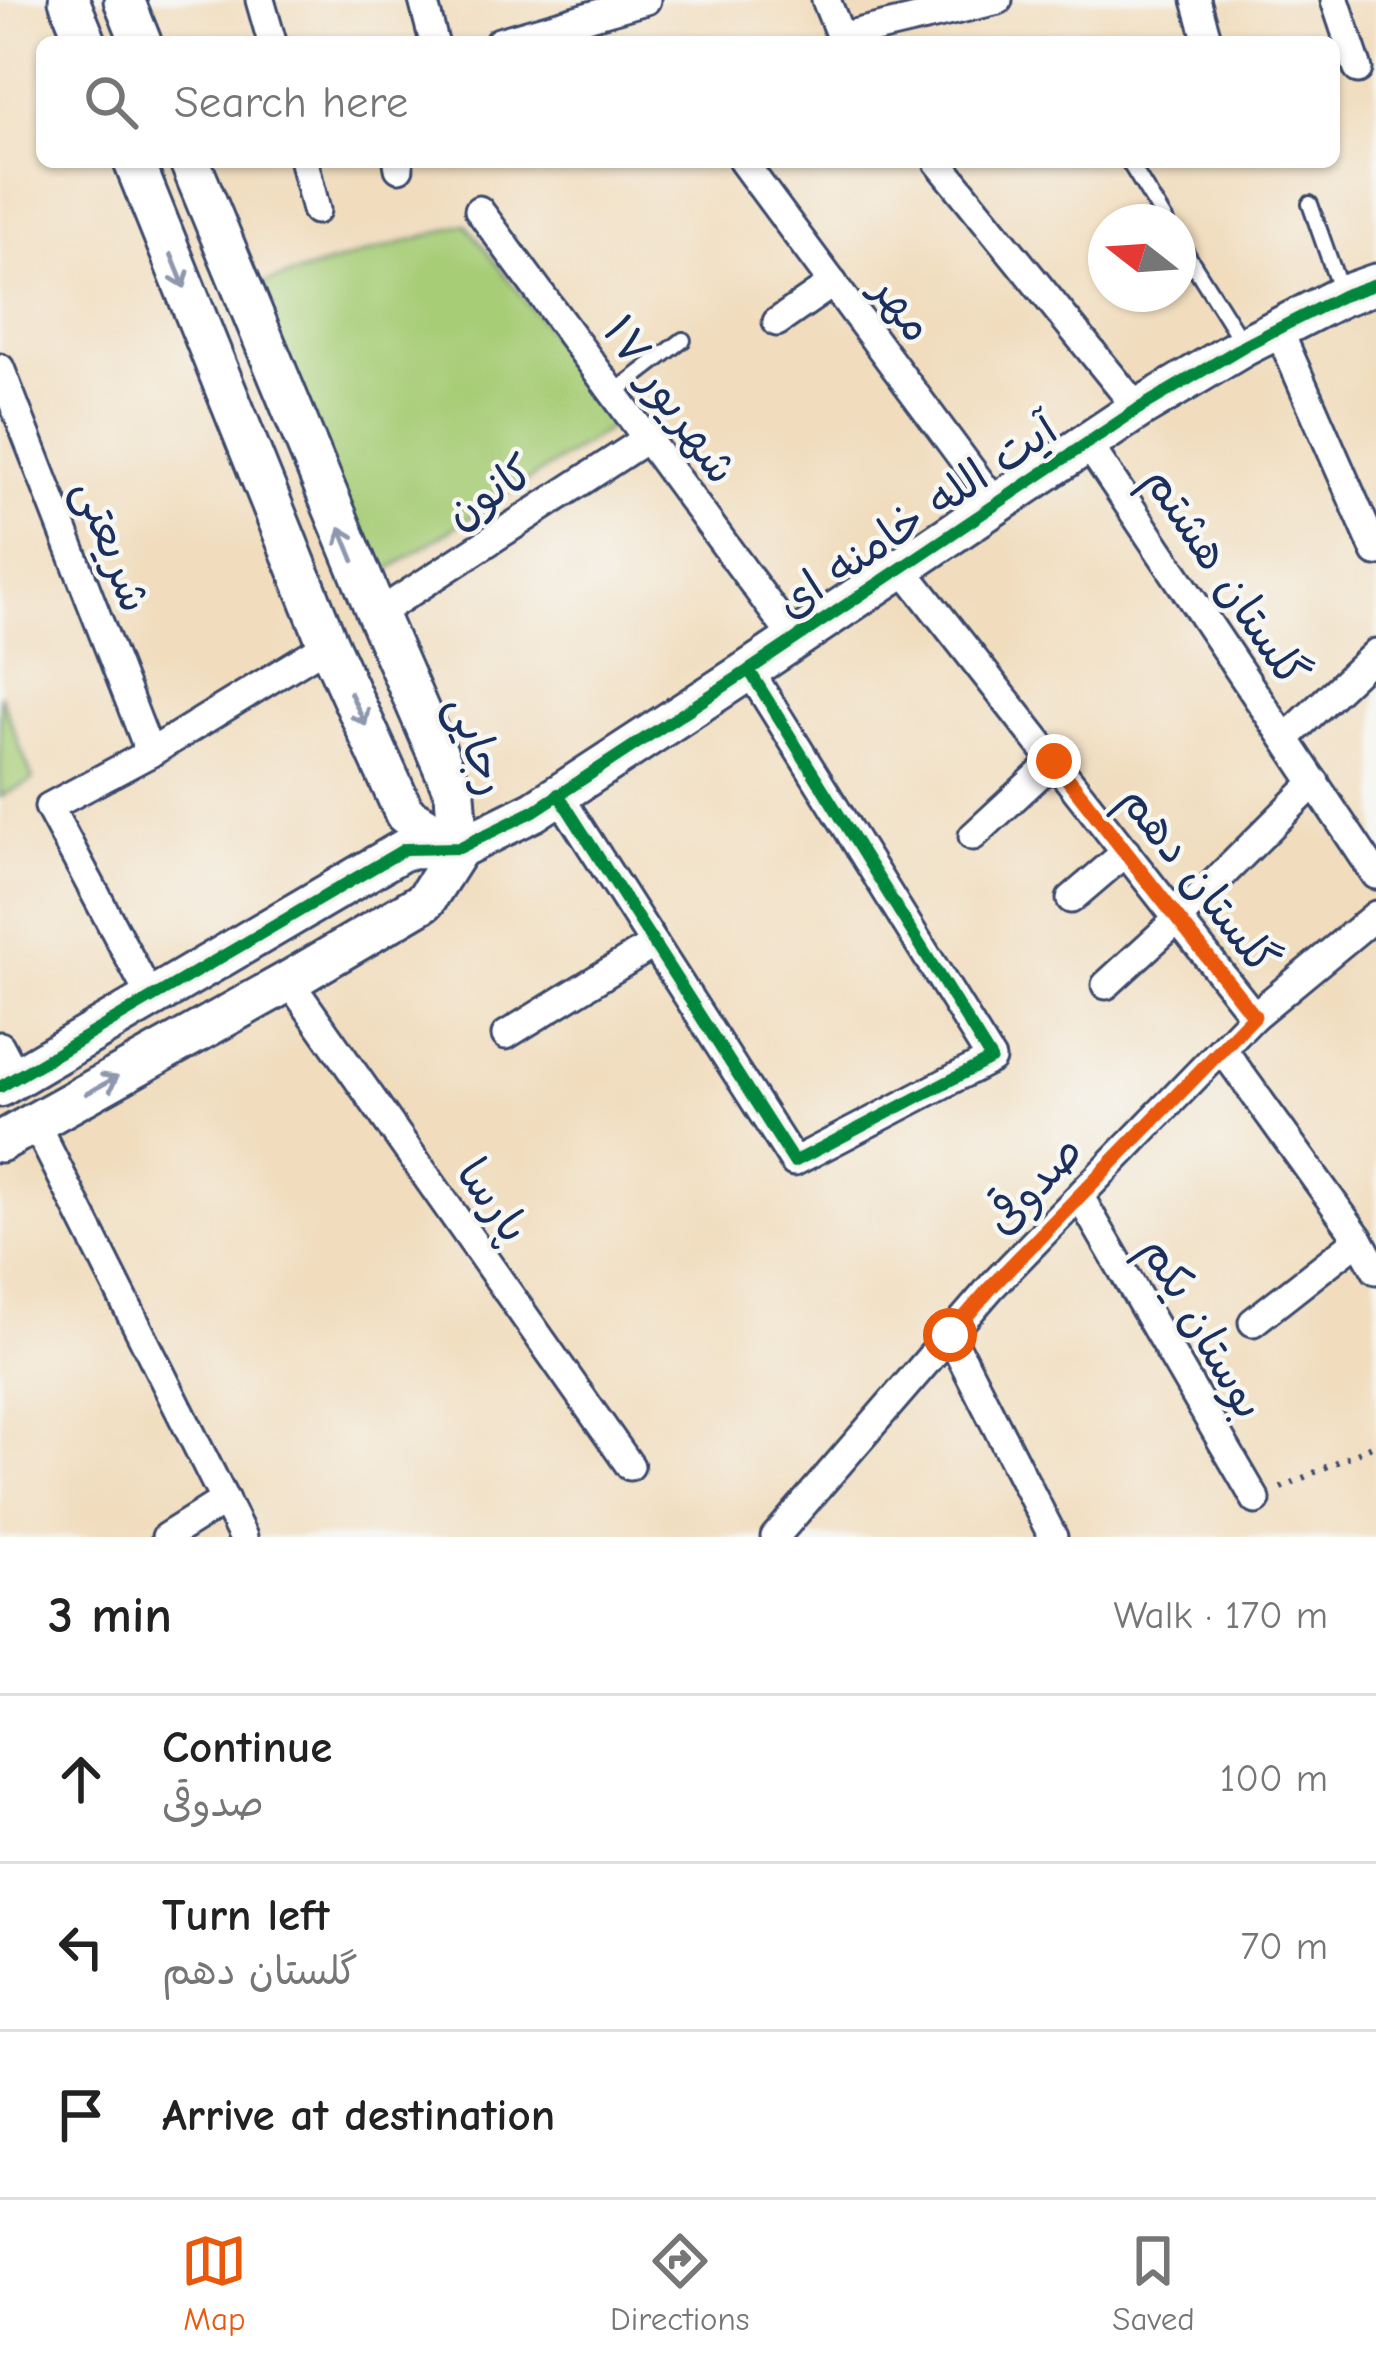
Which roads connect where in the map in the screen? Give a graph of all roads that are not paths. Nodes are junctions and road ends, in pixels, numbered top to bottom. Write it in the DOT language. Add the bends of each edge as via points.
graph roads {
  1 [pos="69,0"];
  2 [pos="124,0"];
  3 [pos="260,0"];
  4 [pos="423,0"];
  5 [pos="646,0"];
  6 [pos="826,0"];
  7 [pos="998,0"];
  8 [pos="1196,0"];
  9 [pos="1335,0"];
  10 [pos="84,36"];
  11 [pos="139,36"];
  12 [pos="270,36"];
  13 [pos="432,36"];
  14 [pos="520,36"];
  15 [pos="840,36"];
  16 [pos="858,36"];
  17 [pos="1206,36"];
  18 [pos="1358,69"];
  19 [pos="136,168"];
  20 [pos="192,168"];
  21 [pos="306,168"];
  22 [pos="746,168"];
  23 [pos="943,168"];
  24 [pos="1133,168"];
  25 [pos="1155,204"];
  26 [pos="1310,204"];
  27 [pos="316,210"];
  28 [pos="479,210"];
  29 [pos="1196,261"];
  30 [pos="832,283"];
  31 [pos="1359,290"];
  32 [pos="777,322"];
  33 [pos="1262,337"];
  34 [pos="683,340"];
  35 [pos="0,368"];
  36 [pos="615,392"];
  37 [pos="1138,410"];
  38 [pos="648,438"];
  39 [pos="1088,444"];
  40 [pos="997,505"];
  41 [pos="1376,552"];
  42 [pos="902,568"];
  43 [pos="377,614"];
  44 [pos="794,639"];
  45 [pos="328,644"];
  46 [pos="1376,653"];
  47 [pos="749,670"];
  48 [pos="1286,738"];
  49 [pos="150,753"];
  50 [pos="1054,761"];
  51 [pos="1315,782"];
  52 [pos="558,794"];
  53 [pos="973,836"];
  54 [pos="459,848"];
  55 [pos="1126,852"];
  56 [pos="1376,875"];
  57 [pos="1071,899"];
  58 [pos="1376,915"];
  59 [pos="1178,919"];
  60 [pos="654,944"];
  61 [pos="289,981"];
  62 [pos="1106,985"];
  63 [pos="152,1000"];
  64 [pos="1254,1016"];
  65 [pos="506,1035"];
  66 [pos="1223,1050"];
  67 [pos="6,1070"];
  68 [pos="35,1123"];
  69 [pos="0,1142"];
  70 [pos="1079,1197"];
  71 [pos="1359,1239"];
  72 [pos="1376,1270"];
  73 [pos="1253,1322"];
  74 [pos="950,1335"];
  75 [pos="630,1466"];
  76 [pos="225,1500"];
  77 [pos="1256,1500"];
  78 [pos="166,1537"];
  79 [pos="243,1537"];
  80 [pos="775,1537"];
  81 [pos="1053,1537"];
  1 -- 10 [label="street"];
  2 -- 11 [label="street"];
  3 -- 12 [label="street"];
  4 -- 13 [label="street"];
  5 -- 14 [label="street"];
  6 -- 15 [label="street"];
  7 -- 16 [label="street"];
  8 -- 17 [label="street"];
  9 -- 18 [label="street"];
  19 -- 45 [label="street, رجایی, one-way"];
  43 -- 20 [label="street, رجایی, one-way"];
  21 -- 27 [label="street"];
  22 -- 30 [label="street, مهر"];
  23 -- 37 [label="street"];
  24 -- 25 [label="lane"];
  26 -- 31 [label="lane"];
  28 -- 36 [label="street, ۱۷ شهریور"];
  29 -- 33 [label="lane"];
  30 -- 32 [label="street"];
  30 -- 40 [label="street, مهر"];
  31 -- 33 [label="street, آیت الله خامنه ای"];
  33 -- 37 [label="street, آیت الله خامنه ای"];
  33 -- 41 [label="street"];
  34 -- 36 [label="lane"];
  35 -- 49 [label="street, شریعتی"];
  36 -- 38 [label="street, ۱۷ شهریور"];
  37 -- 39 [label="street, آیت الله خامنه ای"];
  38 -- 43 [label="street, کانون"];
  38 -- 44 [label="street, ۱۷ شهریور"];
  39 -- 40 [label="street, آیت الله خامنه ای"];
  39 -- 48 [label="street, گلستان هشتم"];
  40 -- 42 [label="street, آیت الله خامنه ای"];
  42 -- 44 [label="street, آیت الله خامنه ای"];
  42 -- 50 [label="street, گلستان دهم"];
  43 -- 54 [label="street, رجایی" via="454,794"];
  44 -- 47 [label="street, آیت الله خامنه ای"];
  45 -- 49 [label="street"];
  45 -- 54 [label="street, رجایی, one-way" via="405,814"];
  46 -- 48 [label="street"];
  47 -- 52 [label="street, آیت الله خامنه ای"];
  47 -- 60 [label="street" via="991,1059 794,1162"];
  48 -- 51 [label="street, گلستان هشتم"];
  49 -- 63 [label="street" via="49,807"];
  50 -- 53 [label="street"];
  50 -- 55 [label="street, گلستان دهم"];
  51 -- 56 [label="street, گلستان هشتم"];
  51 -- 59 [label="street"];
  52 -- 54 [label="street, آیت الله خامنه ای"];
  52 -- 60 [label="street"];
  54 -- 61 [label="street" via="424,901"];
  54 -- 63 [label="street" via="405,849"];
  55 -- 57 [label="street"];
  55 -- 59 [label="street, گلستان دهم"];
  58 -- 64 [label="street, صدوقی"];
  59 -- 62 [label="street"];
  59 -- 64 [label="street, گلستان دهم"];
  60 -- 65 [label="street"];
  68 -- 61 [label="street, one-way"];
  61 -- 75 [label="street, پارسا"];
  63 -- 67 [label="street"];
  64 -- 66 [label="street, صدوقی"];
  66 -- 70 [label="street, صدوقی"];
  66 -- 71 [label="street"];
  68 -- 69 [label="street"];
  68 -- 76 [label="street"];
  70 -- 74 [label="street, صدوقی"];
  70 -- 77 [label="street, بوستان یکم"];
  71 -- 72 [label="street"];
  71 -- 73 [label="street"];
  74 -- 80 [label="street, صدوقی"];
  74 -- 81 [label="street"];
  76 -- 78 [label="street"];
  76 -- 79 [label="street"];
}
